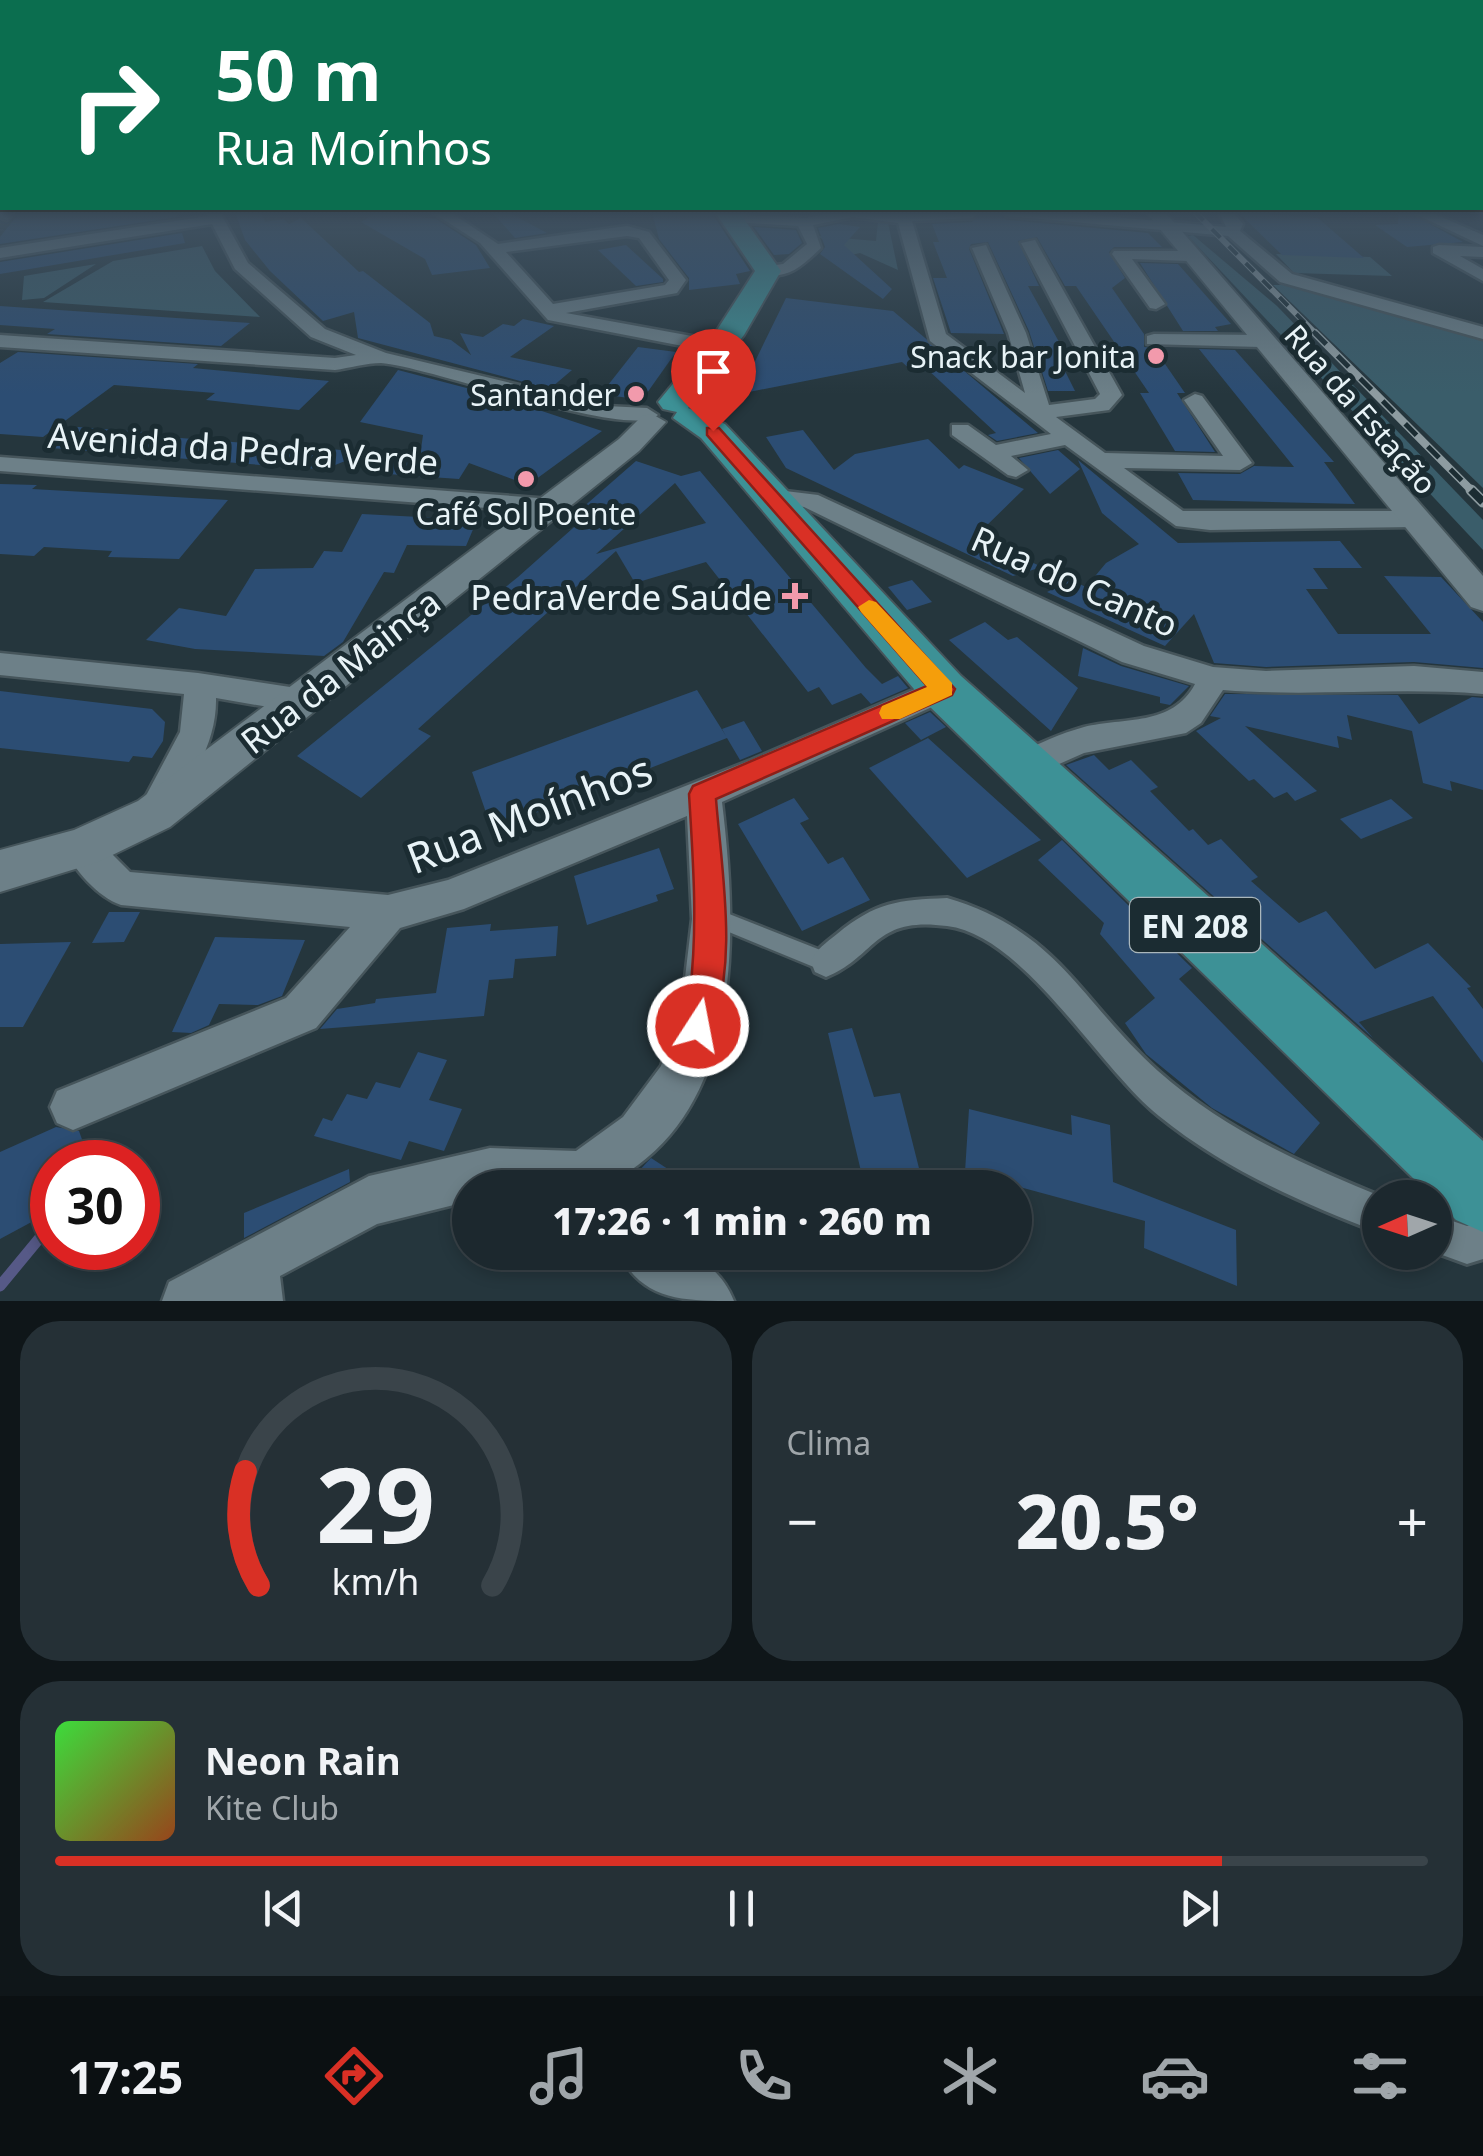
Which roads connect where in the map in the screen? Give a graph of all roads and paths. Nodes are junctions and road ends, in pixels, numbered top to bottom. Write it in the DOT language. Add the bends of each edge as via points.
graph roads {
  1 [pos="250,273"];
  2 [pos="515,273"];
  3 [pos="672,273"];
  4 [pos="767,273"];
  5 [pos="919,273"];
  6 [pos="991,273"];
  7 [pos="1045,273"];
  8 [pos="1133,273"];
  9 [pos="1202,273"];
  10 [pos="1280,273"];
  11 [pos="1156,304"];
  12 [pos="546,311"];
  13 [pos="318,333"];
  14 [pos="1483,333"];
  15 [pos="1154,340"];
  16 [pos="0,341"];
  17 [pos="1261,342"];
  18 [pos="719,347"];
  19 [pos="379,358"];
  20 [pos="269,360"];
  21 [pos="1195,400"];
  22 [pos="1041,412"];
  23 [pos="658,420"];
  24 [pos="960,430"];
  25 [pos="1070,437"];
  26 [pos="992,453"];
  27 [pos="1100,460"];
  28 [pos="0,464"];
  29 [pos="1016,470"];
  30 [pos="769,496"];
  31 [pos="537,517"];
  32 [pos="1413,519"];
  33 [pos="1483,599"];
  34 [pos="0,664"];
  35 [pos="1213,678"];
  36 [pos="1483,683"];
  37 [pos="198,684"];
  38 [pos="943,689"];
  39 [pos="303,700"];
  40 [pos="1023,766"];
  41 [pos="703,794"];
  42 [pos="154,814"];
  43 [pos="82,848"];
  44 [pos="0,871"];
  45 [pos="388,913"];
  46 [pos="711,916"];
  47 [pos="826,962"];
  48 [pos="72,1107"];
  49 [pos="598,1170"];
  50 [pos="452,1181"];
  51 [pos="1483,1192"];
  52 [pos="1362,1206"];
  53 [pos="1452,1240"];
  54 [pos="1483,1240"];
  55 [pos="668,1270"];
  56 [pos="255,1282"];
  57 [pos="188,1301"];
  58 [pos="708,1301"];
  1 -- 13 [label="street"];
  2 -- 12 [label="street"];
  3 -- 12 [label="street" via="678,280 670,289"];
  4 -- 18 [label="main road"];
  5 -- 22 [label="street" via="937,337"];
  6 -- 22 [label="street"];
  7 -- 22 [label="street" via="1112,395 1101,405"];
  8 -- 11 [label="street"];
  9 -- 17 [label="street, Rua da Estação"];
  10 -- 14 [label="street"];
  12 -- 18 [label="street"];
  13 -- 19 [label="street"];
  13 -- 20 [label="street"];
  15 -- 17 [label="street"];
  16 -- 20 [label="street"];
  17 -- 32 [label="street, Rua da Estação"];
  18 -- 23 [label="main road"];
  19 -- 20 [label="street" via="335,364"];
  19 -- 23 [label="street" via="606,412 623,428"];
  21 -- 27 [label="street" via="1240,464"];
  22 -- 25 [label="street"];
  23 -- 30 [label="main road, EN 208" via="713,431"];
  23 -- 31 [label="street, Rua da Mainça"];
  24 -- 26 [label="street"];
  25 -- 26 [label="street"];
  25 -- 27 [label="street"];
  26 -- 29 [label="street"];
  27 -- 32 [label="street" via="1176,518"];
  28 -- 31 [label="street, Avenida da Pedra Verde" via="480,502"];
  30 -- 35 [label="street, Rua do Canto" via="809,500 1133,654"];
  30 -- 38 [label="main road, EN 208"];
  31 -- 39 [label="street, Rua da Mainça"];
  32 -- 33 [label="street, Rua da Estação"];
  34 -- 37 [label="street"];
  35 -- 36 [label="street, Rua do Canto"];
  35 -- 40 [label="street" via="1184,721 1083,740"];
  37 -- 39 [label="street"];
  37 -- 42 [label="street" via="200,728"];
  38 -- 40 [label="main road, EN 208"];
  38 -- 41 [label="street, Rua Moínhos"];
  39 -- 42 [label="street, Rua da Mainça"];
  40 -- 51 [label="main road, EN 208"];
  41 -- 45 [label="street, Rua Moínhos" via="450,897"];
  41 -- 46 [label="street"];
  42 -- 43 [label="street, Rua da Mainça"];
  43 -- 44 [label="street, Rua da Mainça"];
  43 -- 45 [label="street, Rua Moínhos" via="121,888"];
  45 -- 48 [label="street" via="301,1013"];
  46 -- 47 [label="lane"];
  46 -- 49 [label="street" via="706,997 690,1054 654,1120"];
  47 -- 52 [label="street" via="882,918 930,909 968,915 1070,992 1143,1080 1240,1152"];
  50 -- 56 [label="street" via="368,1201"];
  53 -- 54 [label="street" via="1467,1245"];
  55 -- 58 [label="street"];
  56 -- 57 [label="street"];
}
